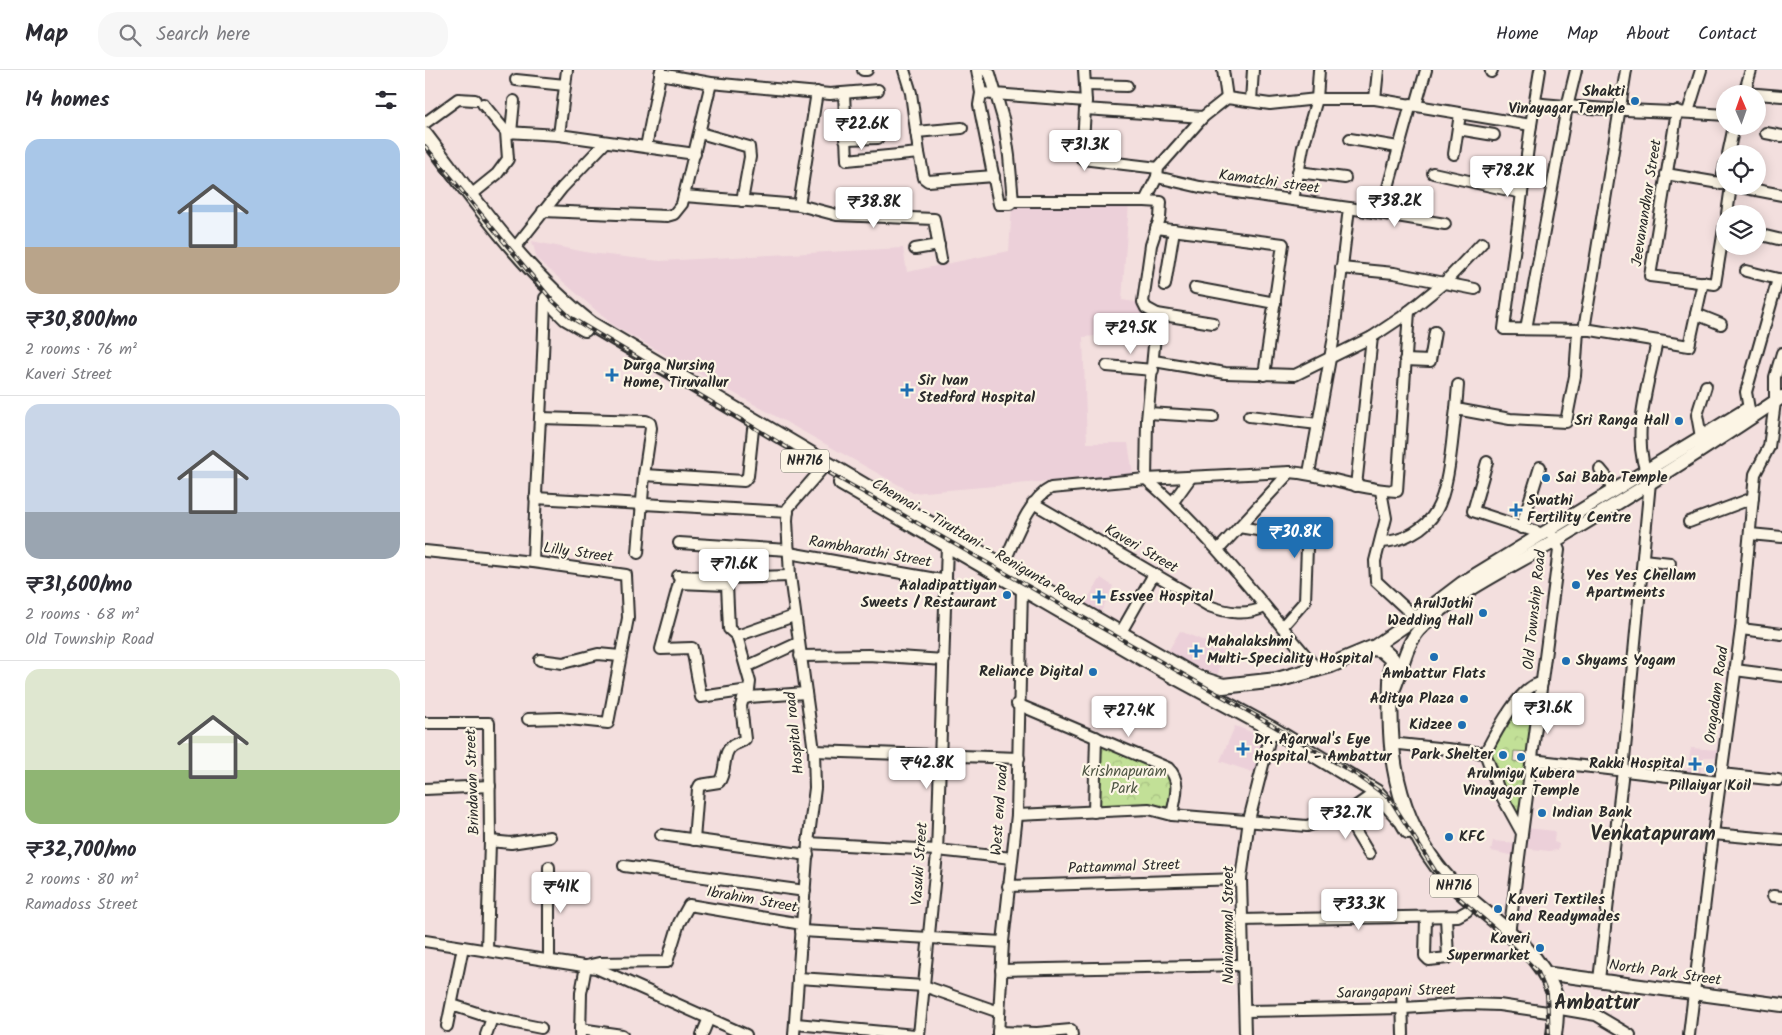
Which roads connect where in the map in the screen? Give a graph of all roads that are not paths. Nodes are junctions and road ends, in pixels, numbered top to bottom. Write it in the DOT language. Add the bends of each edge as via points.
graph roads {
  1 [pos="567,70"];
  2 [pos="904,70"];
  3 [pos="977,70"];
  4 [pos="1085,70"];
  5 [pos="1223,70"];
  6 [pos="1253,70"];
  7 [pos="1319,70"];
  8 [pos="1378,70"];
  9 [pos="1426,70"];
  10 [pos="1541,70"];
  11 [pos="1576,70"];
  12 [pos="1626,70"];
  13 [pos="1701,70"];
  14 [pos="1751,70"];
  15 [pos="988,71"];
  16 [pos="660,72"];
  17 [pos="516,80"];
  18 [pos="711,83"];
  19 [pos="565,85"];
  20 [pos="1085,85"];
  21 [pos="1747,85"];
  22 [pos="1127,86"];
  23 [pos="878,90"];
  24 [pos="817,92"];
  25 [pos="844,93"];
  26 [pos="981,93"];
  27 [pos="996,95"];
  28 [pos="1766,95"];
  29 [pos="1782,96"];
  30 [pos="1227,98"];
  31 [pos="1317,99"];
  32 [pos="1375,99"];
  33 [pos="514,101"];
  34 [pos="1251,101"];
  35 [pos="1535,103"];
  36 [pos="1085,105"];
  37 [pos="1413,105"];
  38 [pos="1567,107"];
  39 [pos="1618,110"];
  40 [pos="1677,111"];
  41 [pos="1688,112"];
  42 [pos="1460,114"];
  43 [pos="1716,114"];
  44 [pos="1203,117"];
  45 [pos="425,122"];
  46 [pos="1531,125"];
  47 [pos="962,128"];
  48 [pos="1458,129"];
  49 [pos="509,132"];
  50 [pos="916,132"];
  51 [pos="700,133"];
  52 [pos="1766,133"];
  53 [pos="1494,134"];
  54 [pos="425,135"];
  55 [pos="559,135"];
  56 [pos="1782,136"];
  57 [pos="878,138"];
  58 [pos="845,139"];
  59 [pos="1350,139"];
  60 [pos="606,142"];
  61 [pos="1398,147"];
  62 [pos="646,148"];
  63 [pos="425,150"];
  64 [pos="919,153"];
  65 [pos="695,154"];
  66 [pos="1454,154"];
  67 [pos="1298,172"];
  68 [pos="1158,173"];
  69 [pos="1433,173"];
  70 [pos="1667,174"];
  71 [pos="994,176"];
  72 [pos="1345,178"];
  73 [pos="1716,183"];
  74 [pos="1387,191"];
  75 [pos="1766,192"];
  76 [pos="1522,193"];
  77 [pos="471,195"];
  78 [pos="1782,195"];
  79 [pos="683,196"];
  80 [pos="1293,200"];
  81 [pos="742,201"];
  82 [pos="1013,201"];
  83 [pos="1145,201"];
  84 [pos="799,205"];
  85 [pos="1349,208"];
  86 [pos="543,211"];
  87 [pos="1445,224"];
  88 [pos="1156,228"];
  89 [pos="1174,230"];
  90 [pos="1766,236"];
  91 [pos="1782,240"];
  92 [pos="1482,243"];
  93 [pos="939,245"];
  94 [pos="514,249"];
  95 [pos="915,249"];
  96 [pos="1720,255"];
  97 [pos="941,259"];
  98 [pos="1341,268"];
  99 [pos="1746,271"];
  100 [pos="1780,280"];
  101 [pos="1445,282"];
  102 [pos="1703,282"];
  103 [pos="1165,285"];
  104 [pos="1195,288"];
  105 [pos="1475,289"];
  106 [pos="549,294"];
  107 [pos="1275,304"];
  108 [pos="1409,311"];
  109 [pos="1157,314"];
  110 [pos="1696,314"];
  111 [pos="1213,322"];
  112 [pos="1721,324"];
  113 [pos="1526,329"];
  114 [pos="1581,330"];
  115 [pos="1435,332"];
  116 [pos="1372,337"];
  117 [pos="1657,341"];
  118 [pos="1782,354"];
  119 [pos="1330,357"];
  120 [pos="1405,360"];
  121 [pos="1154,365"];
  122 [pos="1107,366"];
  123 [pos="1264,376"];
  124 [pos="1459,385"];
  125 [pos="1706,386"];
  126 [pos="1778,395"];
  127 [pos="1456,409"];
  128 [pos="1749,409"];
  129 [pos="1148,413"];
  130 [pos="1249,416"];
  131 [pos="1213,417"];
  132 [pos="540,418"];
  133 [pos="1318,424"];
  134 [pos="753,428"];
  135 [pos="1701,438"];
  136 [pos="1487,462"];
  137 [pos="1540,467"];
  138 [pos="821,470"];
  139 [pos="1600,470"];
  140 [pos="1290,472"];
  141 [pos="1309,473"];
  142 [pos="644,475"];
  143 [pos="1191,477"];
  144 [pos="1648,477"];
  145 [pos="1146,479"];
  146 [pos="1356,486"];
  147 [pos="1612,490"];
  148 [pos="1381,491"];
  149 [pos="535,498"];
  150 [pos="1753,498"];
  151 [pos="1173,502"];
  152 [pos="642,503"];
  153 [pos="1033,503"];
  154 [pos="788,512"];
  155 [pos="1689,522"];
  156 [pos="1239,527"];
  157 [pos="1521,528"];
  158 [pos="1750,534"];
  159 [pos="1549,535"];
  160 [pos="1782,536"];
  161 [pos="949,540"];
  162 [pos="1381,542"];
  163 [pos="679,543"];
  164 [pos="1218,550"];
  165 [pos="425,551"];
  166 [pos="789,552"];
  167 [pos="638,553"];
  168 [pos="1643,560"];
  169 [pos="533,562"];
  170 [pos="1670,563"];
  171 [pos="1003,565"];
  172 [pos="1153,574"];
  173 [pos="678,576"];
  174 [pos="790,576"];
  175 [pos="947,581"];
  176 [pos="1025,583"];
  177 [pos="1265,607"];
  178 [pos="790,617"];
  179 [pos="1416,618"];
  180 [pos="1282,627"];
  181 [pos="1744,630"];
  182 [pos="1121,632"];
  183 [pos="1782,634"];
  184 [pos="737,636"];
  185 [pos="794,645"];
  186 [pos="1372,648"];
  187 [pos="620,656"];
  188 [pos="800,656"];
  189 [pos="540,660"];
  190 [pos="944,660"];
  191 [pos="746,667"];
  192 [pos="1317,669"];
  193 [pos="1738,670"];
  194 [pos="1782,676"];
  195 [pos="1542,683"];
  196 [pos="1232,685"];
  197 [pos="806,693"];
  198 [pos="1391,695"];
  199 [pos="1017,704"];
  200 [pos="1237,709"];
  201 [pos="528,719"];
  202 [pos="425,723"];
  203 [pos="1272,729"];
  204 [pos="1095,737"];
  205 [pos="1391,743"];
  206 [pos="814,751"];
  207 [pos="1485,753"];
  208 [pos="940,754"];
  209 [pos="1019,758"];
  210 [pos="1532,760"];
  211 [pos="1623,770"];
  212 [pos="1395,776"];
  213 [pos="1720,778"];
  214 [pos="1778,780"];
  215 [pos="490,786"];
  216 [pos="425,789"];
  217 [pos="1376,792"];
  218 [pos="1094,812"];
  219 [pos="1345,814"];
  220 [pos="1017,815"];
  221 [pos="1172,815"];
  222 [pos="1249,820"];
  223 [pos="1522,834"];
  224 [pos="1713,834"];
  225 [pos="661,835"];
  226 [pos="550,837"];
  227 [pos="694,840"];
  228 [pos="1782,840"];
  229 [pos="490,841"];
  230 [pos="808,843"];
  231 [pos="937,850"];
  232 [pos="1369,854"];
  233 [pos="808,855"];
  234 [pos="1012,858"];
  235 [pos="624,866"];
  236 [pos="549,867"];
  237 [pos="1241,879"];
  238 [pos="1008,886"];
  239 [pos="805,891"];
  240 [pos="1467,910"];
  241 [pos="1446,916"];
  242 [pos="1426,917"];
  243 [pos="1241,920"];
  244 [pos="802,928"];
  245 [pos="1509,934"];
  246 [pos="929,937"];
  247 [pos="425,941"];
  248 [pos="1003,942"];
  249 [pos="463,947"];
  250 [pos="487,950"];
  251 [pos="549,960"];
  252 [pos="1243,965"];
  253 [pos="587,966"];
  254 [pos="1001,970"];
  255 [pos="1544,973"];
  256 [pos="799,978"];
  257 [pos="1599,980"];
  258 [pos="923,986"];
  259 [pos="1402,992"];
  260 [pos="1695,994"];
  261 [pos="452,1005"];
  262 [pos="1782,1005"];
  263 [pos="1404,1008"];
  264 [pos="1552,1010"];
  265 [pos="1245,1011"];
  266 [pos="999,1012"];
  267 [pos="492,1018"];
  268 [pos="709,1018"];
  269 [pos="796,1024"];
  270 [pos="447,1026"];
  271 [pos="541,1028"];
  272 [pos="580,1032"];
  273 [pos="998,1034"];
  274 [pos="486,1035"];
  275 [pos="622,1035"];
  276 [pos="702,1035"];
  277 [pos="746,1035"];
  278 [pos="794,1035"];
  279 [pos="917,1035"];
  280 [pos="1072,1035"];
  281 [pos="1245,1035"];
  282 [pos="1403,1035"];
  283 [pos="1547,1035"];
  284 [pos="1554,1035"];
  285 [pos="1630,1035"];
  286 [pos="1689,1035"];
  1 -- 19 [label="street"];
  2 -- 50 [label="street" via="911,93"];
  3 -- 26 [label="street"];
  4 -- 20 [label="street"];
  5 -- 30 [label="street"];
  6 -- 34 [label="street"];
  7 -- 31 [label="street"];
  8 -- 32 [label="street"];
  9 -- 37 [label="street"];
  10 -- 35 [label="street"];
  11 -- 38 [label="street"];
  12 -- 39 [label="street"];
  13 -- 41 [label="street"];
  14 -- 21 [label="street"];
  15 -- 27 [label="street"];
  16 -- 18 [label="street"];
  16 -- 62 [label="street"];
  17 -- 19 [label="street"];
  18 -- 24 [label="street"];
  18 -- 51 [label="street"];
  19 -- 55 [label="street"];
  20 -- 22 [label="street"];
  20 -- 36 [label="street"];
  23 -- 25 [label="street"];
  24 -- 25 [label="street"];
  24 -- 84 [label="street"];
  25 -- 58 [label="street"];
  26 -- 27 [label="street"];
  26 -- 71 [label="street" via="979,105"];
  27 -- 36 [label="street"];
  27 -- 82 [label="street" via="1004,122"];
  28 -- 29 [label="street"];
  30 -- 34 [label="street"];
  30 -- 44 [label="street"];
  31 -- 32 [label="street"];
  31 -- 34 [label="street" via="1270,104"];
  31 -- 67 [label="street"];
  32 -- 37 [label="street"];
  33 -- 49 [label="street"];
  35 -- 38 [label="street"];
  35 -- 46 [label="street"];
  36 -- 44 [label="street"];
  36 -- 68 [label="street, Kamatchi street" via="1082,159"];
  37 -- 42 [label="street"];
  37 -- 61 [label="street"];
  38 -- 39 [label="street"];
  38 -- 113 [label="street"];
  39 -- 40 [label="street"];
  39 -- 114 [label="street"];
  40 -- 41 [label="street"];
  40 -- 70 [label="street, Jeevanandhar Street"];
  41 -- 43 [label="street"];
  42 -- 46 [label="street"];
  42 -- 48 [label="street"];
  44 -- 68 [label="street"];
  45 -- 49 [label="street" via="458,99 479,102"];
  46 -- 76 [label="street"];
  47 -- 50 [label="street"];
  48 -- 53 [label="street"];
  48 -- 66 [label="street"];
  49 -- 55 [label="street"];
  49 -- 77 [label="street" via="509,154 505,165"];
  50 -- 64 [label="street"];
  51 -- 65 [label="street"];
  51 -- 81 [label="street" via="749,147"];
  52 -- 56 [label="street"];
  54 -- 77 [label="highway, Chennai - Tiruttani - Renigunta Road / NH716"];
  55 -- 60 [label="street"];
  57 -- 58 [label="street"];
  58 -- 64 [label="street" via="847,160"];
  59 -- 61 [label="street"];
  60 -- 62 [label="street"];
  60 -- 86 [label="street"];
  61 -- 74 [label="street"];
  62 -- 65 [label="street"];
  63 -- 106 [label="highway, Chennai - Tiruttani - Renigunta Road / NH716"];
  64 -- 71 [label="street" via="924,178 928,181"];
  65 -- 79 [label="street"];
  67 -- 72 [label="street"];
  67 -- 80 [label="street"];
  68 -- 80 [label="street, Kamatchi street" via="1200,187"];
  68 -- 83 [label="street"];
  69 -- 76 [label="street"];
  70 -- 73 [label="street"];
  70 -- 102 [label="street, Jeevanandhar Street" via="1650,276"];
  71 -- 82 [label="street" via="999,204 1011,204"];
  75 -- 78 [label="street"];
  76 -- 113 [label="street" via="1504,329"];
  77 -- 94 [label="highway, Chennai - Tiruttani - Renigunta Road / NH716"];
  79 -- 81 [label="street"];
  79 -- 86 [label="street" via="679,210 667,216"];
  80 -- 85 [label="street, Kamatchi street"];
  81 -- 84 [label="street"];
  82 -- 83 [label="street"];
  83 -- 88 [label="street" via="1161,202"];
  84 -- 93 [label="street" via="837,215 933,219"];
  85 -- 87 [label="street, Kamatchi street"];
  85 -- 98 [label="street"];
  86 -- 94 [label="street"];
  88 -- 89 [label="street"];
  88 -- 109 [label="street" via="1143,302 1145,308"];
  89 -- 103 [label="street"];
  89 -- 107 [label="street" via="1281,242"];
  90 -- 91 [label="street"];
  92 -- 101 [label="street"];
  93 -- 95 [label="street"];
  93 -- 97 [label="street"];
  94 -- 106 [label="highway, Chennai - Tiruttani - Renigunta Road / NH716"];
  96 -- 102 [label="street" via="1715,284"];
  98 -- 101 [label="street"];
  98 -- 119 [label="street"];
  99 -- 100 [label="street"];
  100 -- 128 [label="street" via="1746,392"];
  101 -- 105 [label="street"];
  101 -- 108 [label="street"];
  102 -- 110 [label="street"];
  104 -- 107 [label="street"];
  106 -- 132 [label="street"];
  106 -- 134 [label="highway, Chennai - Tiruttani - Renigunta Road / NH716" via="566,318"];
  106 -- 161 [label="highway, Chennai - Tiruttani - Renigunta Road / NH716" via="591,324"];
  107 -- 123 [label="street"];
  108 -- 116 [label="street"];
  108 -- 120 [label="street"];
  109 -- 111 [label="street"];
  109 -- 121 [label="street"];
  110 -- 112 [label="street"];
  110 -- 117 [label="street" via="1689,346"];
  113 -- 114 [label="street"];
  114 -- 117 [label="street"];
  114 -- 127 [label="street" via="1566,422 1510,419"];
  115 -- 120 [label="street" via="1430,361"];
  116 -- 119 [label="street"];
  116 -- 146 [label="street"];
  117 -- 144 [label="street" via="1641,424"];
  118 -- 126 [label="street, Oragadam Road" via="1775,377"];
  119 -- 123 [label="street" via="1295,375"];
  119 -- 133 [label="street"];
  120 -- 148 [label="street" via="1397,491"];
  121 -- 122 [label="street"];
  121 -- 123 [label="street"];
  121 -- 129 [label="street"];
  124 -- 127 [label="street"];
  125 -- 135 [label="street" via="1697,415"];
  126 -- 128 [label="main road"];
  126 -- 144 [label="main road"];
  126 -- 150 [label="street, Oragadam Road" via="1769,447 1755,474"];
  127 -- 162 [label="street" via="1447,476 1437,510 1416,531 1401,539"];
  128 -- 135 [label="main road"];
  129 -- 131 [label="street"];
  129 -- 145 [label="street"];
  130 -- 133 [label="street"];
  132 -- 142 [label="street" via="650,423"];
  132 -- 149 [label="street"];
  133 -- 141 [label="street"];
  134 -- 138 [label="highway, Chennai - Tiruttani - Renigunta Road / NH716"];
  134 -- 142 [label="street" via="748,476 744,481"];
  135 -- 144 [label="main road"];
  136 -- 157 [label="street" via="1473,511"];
  137 -- 157 [label="street"];
  138 -- 154 [label="street"];
  138 -- 161 [label="highway, Chennai - Tiruttani - Renigunta Road / NH716"];
  139 -- 147 [label="street" via="1609,480"];
  140 -- 141 [label="street"];
  140 -- 143 [label="street"];
  140 -- 156 [label="street"];
  141 -- 146 [label="street"];
  142 -- 152 [label="street"];
  143 -- 145 [label="street"];
  143 -- 151 [label="street"];
  144 -- 147 [label="main road"];
  144 -- 159 [label="main road"];
  144 -- 168 [label="street"];
  145 -- 151 [label="street"];
  145 -- 153 [label="street" via="1051,488 1041,493"];
  146 -- 148 [label="street"];
  147 -- 159 [label="main road"];
  148 -- 162 [label="street" via="1386,518"];
  149 -- 152 [label="street"];
  149 -- 169 [label="street"];
  150 -- 155 [label="street"];
  150 -- 158 [label="street, Oragadam Road"];
  151 -- 164 [label="street"];
  152 -- 154 [label="street"];
  152 -- 167 [label="street"];
  153 -- 171 [label="street"];
  153 -- 172 [label="street, Kaveri Street"];
  154 -- 166 [label="street, Hospital road"];
  156 -- 164 [label="street"];
  156 -- 180 [label="street" via="1304,540 1307,547 1305,600"];
  157 -- 159 [label="street"];
  158 -- 160 [label="street"];
  158 -- 181 [label="street, Oragadam Road"];
  159 -- 179 [label="main road" via="1462,583"];
  159 -- 195 [label="street, Old Township Road" via="1559,550"];
  159 -- 198 [label="main road" via="1449,605 1420,630 1404,656 1399,679"];
  161 -- 171 [label="highway, Chennai - Tiruttani - Renigunta Road / NH716"];
  161 -- 175 [label="street, Vasuki Street"];
  161 -- 176 [label="highway, Chennai - Tiruttani - Renigunta Road / NH716"];
  162 -- 179 [label="street" via="1375,561 1375,581"];
  163 -- 166 [label="street, Rambharathi Street"];
  164 -- 177 [label="street"];
  165 -- 169 [label="street"];
  166 -- 174 [label="street, Hospital road"];
  166 -- 175 [label="street, Rambharathi Street"];
  168 -- 170 [label="street"];
  168 -- 211 [label="street"];
  169 -- 187 [label="street, Lilly Street" via="626,575 628,618"];
  171 -- 176 [label="highway, Chennai - Tiruttani - Renigunta Road / NH716"];
  172 -- 177 [label="street, Kaveri Street" via="1220,610 1245,613"];
  172 -- 182 [label="street"];
  173 -- 174 [label="street"];
  174 -- 178 [label="street, Hospital road"];
  175 -- 190 [label="street, Vasuki Street"];
  176 -- 182 [label="highway, Chennai - Tiruttani - Renigunta Road / NH716"];
  176 -- 199 [label="street, West end road"];
  176 -- 200 [label="highway, Chennai - Tiruttani - Renigunta Road / NH716" via="1163,670"];
  177 -- 180 [label="street"];
  178 -- 184 [label="street"];
  178 -- 185 [label="street, Hospital road"];
  179 -- 186 [label="main road"];
  180 -- 192 [label="street"];
  181 -- 183 [label="street"];
  181 -- 193 [label="street, Oragadam Road"];
  182 -- 196 [label="highway, Chennai - Tiruttani - Renigunta Road / NH716" via="1198,678 1215,685"];
  184 -- 191 [label="street"];
  184 -- 191 [label="street" via="729,629 727,585 679,583 661,649 692,648 701,697 749,690"];
  185 -- 188 [label="street, Hospital road"];
  185 -- 191 [label="street"];
  186 -- 192 [label="highway, NH716"];
  186 -- 198 [label="highway, NH716" via="1382,650 1392,659"];
  187 -- 189 [label="street" via="598,654 563,663"];
  187 -- 201 [label="street, Lilly Street" via="609,723 560,718"];
  188 -- 190 [label="street" via="868,655"];
  188 -- 197 [label="street, Hospital road"];
  190 -- 208 [label="street, Vasuki Street"];
  192 -- 196 [label="highway, NH716" via="1277,680"];
  193 -- 194 [label="street"];
  193 -- 213 [label="street, Oragadam Road"];
  195 -- 207 [label="street, Old Township Road" via="1525,691"];
  195 -- 210 [label="street, Old Township Road"];
  196 -- 200 [label="highway" via="1227,692"];
  197 -- 206 [label="street, Hospital road"];
  197 -- 227 [label="street" via="743,699 741,706 746,736 728,752 719,782 700,785"];
  198 -- 205 [label="highway, NH716"];
  199 -- 204 [label="street"];
  199 -- 209 [label="street, West end road"];
  200 -- 203 [label="highway, Chennai - Tiruttani - Renigunta Road / NH716"];
  202 -- 215 [label="street, Brindavan Street" via="489,722"];
  203 -- 217 [label="highway, Chennai - Tiruttani - Renigunta Road / NH716"];
  203 -- 222 [label="street, Nainiammal Street"];
  204 -- 218 [label="street"];
  204 -- 221 [label="street" via="1168,768 1175,774 1177,786"];
  205 -- 207 [label="street"];
  205 -- 212 [label="highway, NH716"];
  206 -- 208 [label="street"];
  206 -- 230 [label="street, Hospital road" via="815,788"];
  207 -- 223 [label="street" via="1500,793"];
  208 -- 209 [label="street"];
  208 -- 231 [label="street, Vasuki Street"];
  209 -- 220 [label="street, West end road"];
  210 -- 211 [label="street"];
  210 -- 223 [label="street, Old Township Road"];
  211 -- 213 [label="street"];
  211 -- 257 [label="street"];
  212 -- 217 [label="highway"];
  212 -- 245 [label="highway, Chennai - Tiruttani - Renigunta Road / NH716" via="1409,818 1436,865 1453,885"];
  213 -- 214 [label="street"];
  213 -- 224 [label="street, Oragadam Road"];
  215 -- 216 [label="street"];
  215 -- 229 [label="street, Brindavan Street"];
  217 -- 219 [label="street"];
  217 -- 240 [label="highway, Chennai - Tiruttani - Renigunta Road / NH716" via="1402,821 1429,867"];
  218 -- 220 [label="street"];
  218 -- 221 [label="street" via="1149,809"];
  219 -- 222 [label="street" via="1307,826"];
  219 -- 232 [label="street"];
  220 -- 234 [label="street, West end road"];
  221 -- 222 [label="street"];
  222 -- 237 [label="street, Nainiammal Street"];
  223 -- 245 [label="street, Old Township Road"];
  224 -- 228 [label="street"];
  224 -- 260 [label="street, Oragadam Road"];
  225 -- 227 [label="street"];
  226 -- 229 [label="street, Brindavan Street" via="511,843"];
  227 -- 233 [label="street"];
  229 -- 250 [label="street, Brindavan Street"];
  230 -- 231 [label="street"];
  230 -- 233 [label="street, Hospital road"];
  231 -- 234 [label="street"];
  231 -- 246 [label="street, Vasuki Street"];
  233 -- 239 [label="street, Hospital road"];
  234 -- 238 [label="street, West end road"];
  235 -- 239 [label="street"];
  236 -- 251 [label="street"];
  237 -- 238 [label="street, Pattammal Street"];
  237 -- 243 [label="street, Nainiammal Street"];
  238 -- 248 [label="street, West end road"];
  239 -- 244 [label="street, Hospital road"];
  240 -- 241 [label="street" via="1458,916"];
  240 -- 264 [label="highway, Chennai - Tiruttani - Renigunta Road / NH716" via="1497,933 1535,972"];
  241 -- 242 [label="street"];
  241 -- 242 [label="street" via="1448,958 1429,960 1425,956"];
  242 -- 243 [label="street"];
  243 -- 252 [label="street, Nainiammal Street"];
  244 -- 246 [label="street"];
  244 -- 253 [label="street, Ibrahim Street" via="689,905 679,923 667,962"];
  244 -- 256 [label="street, Hospital road"];
  245 -- 255 [label="highway, Chennai - Tiruttani - Renigunta Road / NH716"];
  246 -- 248 [label="street"];
  246 -- 258 [label="street, Vasuki Street"];
  247 -- 249 [label="street"];
  248 -- 254 [label="street, West end road"];
  249 -- 250 [label="street"];
  249 -- 261 [label="street"];
  250 -- 251 [label="street"];
  251 -- 253 [label="street"];
  252 -- 254 [label="street"];
  252 -- 265 [label="street, Nainiammal Street"];
  253 -- 268 [label="street"];
  253 -- 272 [label="street" via="581,993"];
  254 -- 266 [label="street, West end road"];
  255 -- 257 [label="main road, North Park Street"];
  255 -- 264 [label="highway, Chennai - Tiruttani - Renigunta Road / NH716" via="1553,991"];
  256 -- 258 [label="street"];
  256 -- 269 [label="street, Hospital road"];
  257 -- 260 [label="main road, North Park Street"];
  258 -- 266 [label="street"];
  258 -- 279 [label="street, Vasuki Street"];
  259 -- 263 [label="street"];
  260 -- 262 [label="main road, North Park Street"];
  260 -- 286 [label="street, Oragadam Road"];
  261 -- 267 [label="street"];
  261 -- 270 [label="street"];
  263 -- 264 [label="street, Sarangapani Street" via="1468,1004"];
  263 -- 265 [label="street, Sarangapani Street"];
  263 -- 282 [label="street"];
  264 -- 283 [label="highway, Chennai - Tiruttani - Renigunta Road / NH716"];
  264 -- 284 [label="highway, Chennai - Tiruttani - Renigunta Road / NH716"];
  264 -- 285 [label="street, Sarangapani Street" via="1596,1016"];
  265 -- 281 [label="street, Nainiammal Street"];
  266 -- 273 [label="street, West end road"];
  267 -- 271 [label="street"];
  267 -- 274 [label="street"];
  268 -- 276 [label="street"];
  268 -- 277 [label="street"];
  269 -- 278 [label="street, Hospital road"];
  269 -- 279 [label="street"];
  272 -- 275 [label="street"];
  273 -- 280 [label="street" via="1071,1030"];
}
